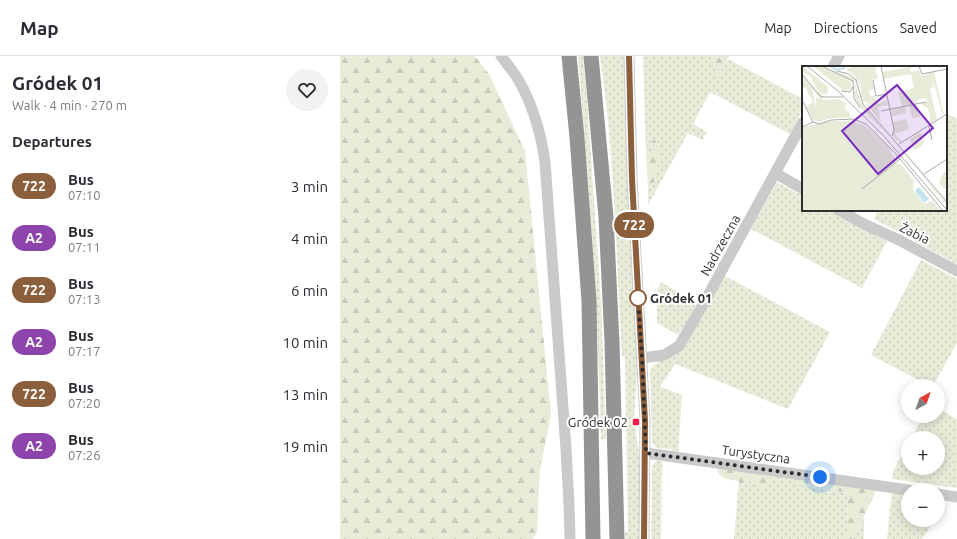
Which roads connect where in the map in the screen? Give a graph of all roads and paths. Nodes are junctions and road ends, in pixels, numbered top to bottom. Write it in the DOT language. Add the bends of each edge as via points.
graph roads {
  1 [pos="501,56"];
  2 [pos="569,56"];
  3 [pos="591,56"];
  4 [pos="629,56"];
  5 [pos="839,56"];
  6 [pos="834,66"];
  7 [pos="802,124"];
  8 [pos="776,173"];
  9 [pos="802,188"];
  10 [pos="841,211"];
  11 [pos="957,271"];
  12 [pos="642,358"];
  13 [pos="646,453"];
  14 [pos="901,489"];
  15 [pos="945,495"];
  16 [pos="957,497"];
  17 [pos="570,539"];
  18 [pos="593,539"];
  19 [pos="617,539"];
  20 [pos="644,539"];
  1 -- 17 [label="street" via="518,79 532,108 541,136 545,162"];
  2 -- 18 [label="highway" via="589,301"];
  3 -- 19 [label="highway" via="606,217"];
  4 -- 12 [label="street" via="632,179"];
  5 -- 6 [label="street"];
  7 -- 8 [label="street, Nadrzeczna"];
  8 -- 9 [label="street"];
  8 -- 12 [label="street, Nadrzeczna" via="679,346 664,355"];
  10 -- 11 [label="street, Żabia"];
  12 -- 13 [label="street"];
  13 -- 14 [label="street, Turystyczna"];
  13 -- 20 [label="street"];
  15 -- 16 [label="street"];
}
